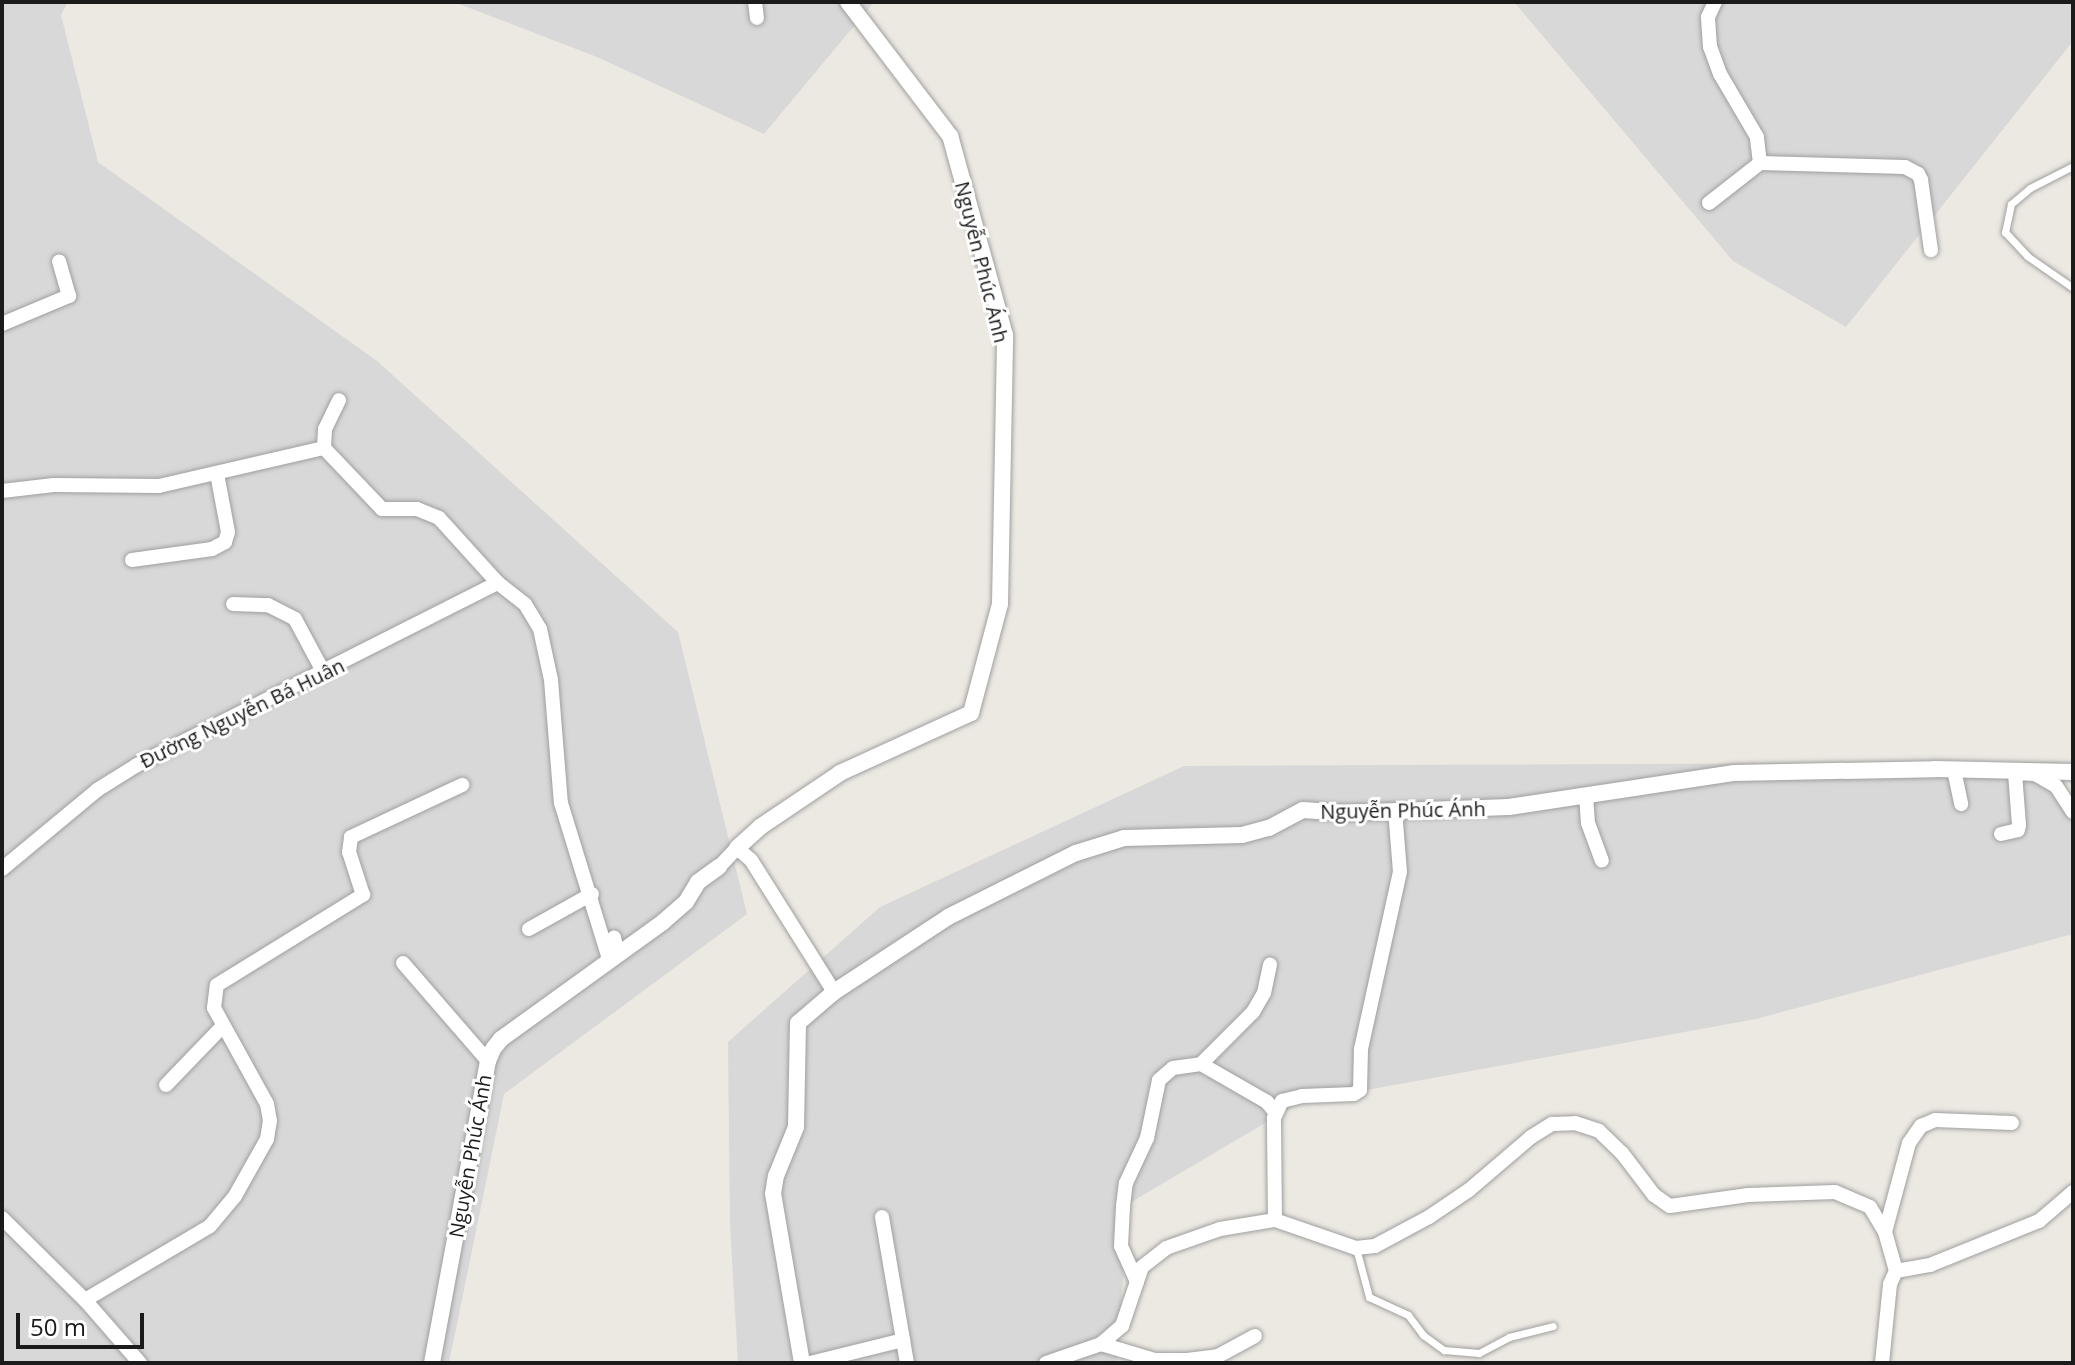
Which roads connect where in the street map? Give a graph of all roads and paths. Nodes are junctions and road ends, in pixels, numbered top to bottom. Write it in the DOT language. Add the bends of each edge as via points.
graph roads {
  1 [pos="755,2"];
  2 [pos="848,2"];
  3 [pos="1715,2"];
  4 [pos="757,18"];
  5 [pos="1760,163"];
  6 [pos="2073,166"];
  7 [pos="1709,203"];
  8 [pos="1931,250"];
  9 [pos="59,261"];
  10 [pos="2073,288"];
  11 [pos="2,324"];
  12 [pos="339,400"];
  13 [pos="324,448"];
  14 [pos="217,474"];
  15 [pos="2,491"];
  16 [pos="132,560"];
  17 [pos="498,583"];
  18 [pos="233,604"];
  19 [pos="324,673"];
  20 [pos="1954,770"];
  21 [pos="2073,772"];
  22 [pos="2015,773"];
  23 [pos="462,785"];
  24 [pos="1586,795"];
  25 [pos="1961,804"];
  26 [pos="1395,810"];
  27 [pos="2073,812"];
  28 [pos="2001,834"];
  29 [pos="737,848"];
  30 [pos="1602,861"];
  31 [pos="719,867"];
  32 [pos="2,869"];
  33 [pos="592,894"];
  34 [pos="529,929"];
  35 [pos="609,959"];
  36 [pos="403,963"];
  37 [pos="1270,965"];
  38 [pos="834,992"];
  39 [pos="223,1026"];
  40 [pos="488,1061"];
  41 [pos="1201,1064"];
  42 [pos="166,1085"];
  43 [pos="1276,1113"];
  44 [pos="2012,1123"];
  45 [pos="2073,1192"];
  46 [pos="882,1217"];
  47 [pos="2,1218"];
  48 [pos="1275,1220"];
  49 [pos="1885,1232"];
  50 [pos="7,1235"];
  51 [pos="1356,1248"];
  52 [pos="1896,1271"];
  53 [pos="1137,1282"];
  54 [pos="85,1300"];
  55 [pos="1553,1326"];
  56 [pos="1255,1336"];
  57 [pos="903,1340"];
  58 [pos="1101,1344"];
  59 [pos="140,1363"];
  60 [pos="432,1363"];
  61 [pos="802,1363"];
  62 [pos="810,1363"];
  63 [pos="907,1363"];
  64 [pos="1046,1363"];
  65 [pos="1882,1363"];
  1 -- 4 [label="street"];
  2 -- 29 [label="street, Nguyễn Phúc Ánh" via="950,136 1005,335 1000,604 971,713 840,773"];
  3 -- 5 [label="street" via="1708,17 1710,47 1757,137"];
  5 -- 7 [label="street"];
  5 -- 8 [label="street" via="1905,167 1921,180"];
  6 -- 10 [label="lane" via="2011,204 2005,232 2027,256"];
  9 -- 11 [label="street" via="69,296"];
  12 -- 13 [label="street" via="325,429"];
  13 -- 14 [label="street"];
  13 -- 17 [label="street" via="382,509 417,509 439,518"];
  14 -- 15 [label="street" via="147,487 54,485"];
  14 -- 16 [label="street" via="228,532 225,542 212,549"];
  17 -- 19 [label="street, Đường Nguyễn Bá Huân"];
  17 -- 33 [label="street" via="525,604 545,644 559,793"];
  18 -- 19 [label="street" via="268,605 295,619"];
  19 -- 32 [label="street, Đường Nguyễn Bá Huân" via="137,765 97,790"];
  20 -- 22 [label="street, Nguyễn Phúc Ánh"];
  20 -- 24 [label="street, Nguyễn Phúc Ánh" via="1734,773"];
  20 -- 25 [label="street"];
  21 -- 22 [label="street, Nguyễn Phúc Ánh"];
  22 -- 27 [label="street" via="2035,774 2056,786"];
  22 -- 28 [label="street" via="2018,830"];
  23 -- 39 [label="street" via="351,837 349,852 363,895 221,981 212,999"];
  24 -- 26 [label="street, Nguyễn Phúc Ánh" via="1475,810"];
  24 -- 30 [label="street" via="1588,823"];
  26 -- 38 [label="street, Nguyễn Phúc Ánh" via="1303,810 1242,835 1124,838 1101,844 948,917"];
  26 -- 43 [label="street" via="1400,872 1361,1049 1360,1090 1282,1101"];
  29 -- 31 [label="street"];
  29 -- 38 [label="street" via="751,860"];
  31 -- 35 [label="street, Nguyễn Phúc Ánh" via="698,882 675,912"];
  33 -- 34 [label="street"];
  33 -- 35 [label="street"];
  35 -- 40 [label="street, Nguyễn Phúc Ánh" via="501,1039"];
  36 -- 40 [label="street"];
  37 -- 41 [label="street" via="1253,1012"];
  38 -- 61 [label="street, Nguyễn Phúc Ánh" via="798,1023 796,1127 774,1183"];
  39 -- 42 [label="street"];
  39 -- 54 [label="street" via="267,1104 267,1139 235,1196 210,1226"];
  40 -- 60 [label="street, Nguyễn Phúc Ánh"];
  41 -- 43 [label="street" via="1267,1102"];
  41 -- 53 [label="street" via="1173,1068 1159,1080 1147,1138 1126,1183 1121,1246"];
  43 -- 48 [label="street"];
  44 -- 49 [label="street" via="1935,1120 1921,1126 1909,1143"];
  45 -- 52 [label="street" via="2039,1221 1930,1265"];
  46 -- 57 [label="street"];
  47 -- 50 [label="street"];
  48 -- 51 [label="street"];
  48 -- 53 [label="street" via="1220,1229 1166,1248 1142,1267"];
  49 -- 51 [label="street" via="1870,1207 1835,1192 1760,1193 1670,1206 1654,1195 1599,1131 1575,1123 1552,1124 1429,1217 1375,1246"];
  49 -- 52 [label="street"];
  50 -- 54 [label="street"];
  51 -- 55 [label="lane" via="1369,1297 1408,1315 1444,1350 1479,1353 1509,1337"];
  52 -- 65 [label="street"];
  53 -- 58 [label="street" via="1122,1326"];
  54 -- 59 [label="street"];
  56 -- 58 [label="street" via="1218,1356 1187,1360 1155,1360"];
  57 -- 62 [label="street"];
  57 -- 63 [label="street"];
  58 -- 64 [label="street"];
}
